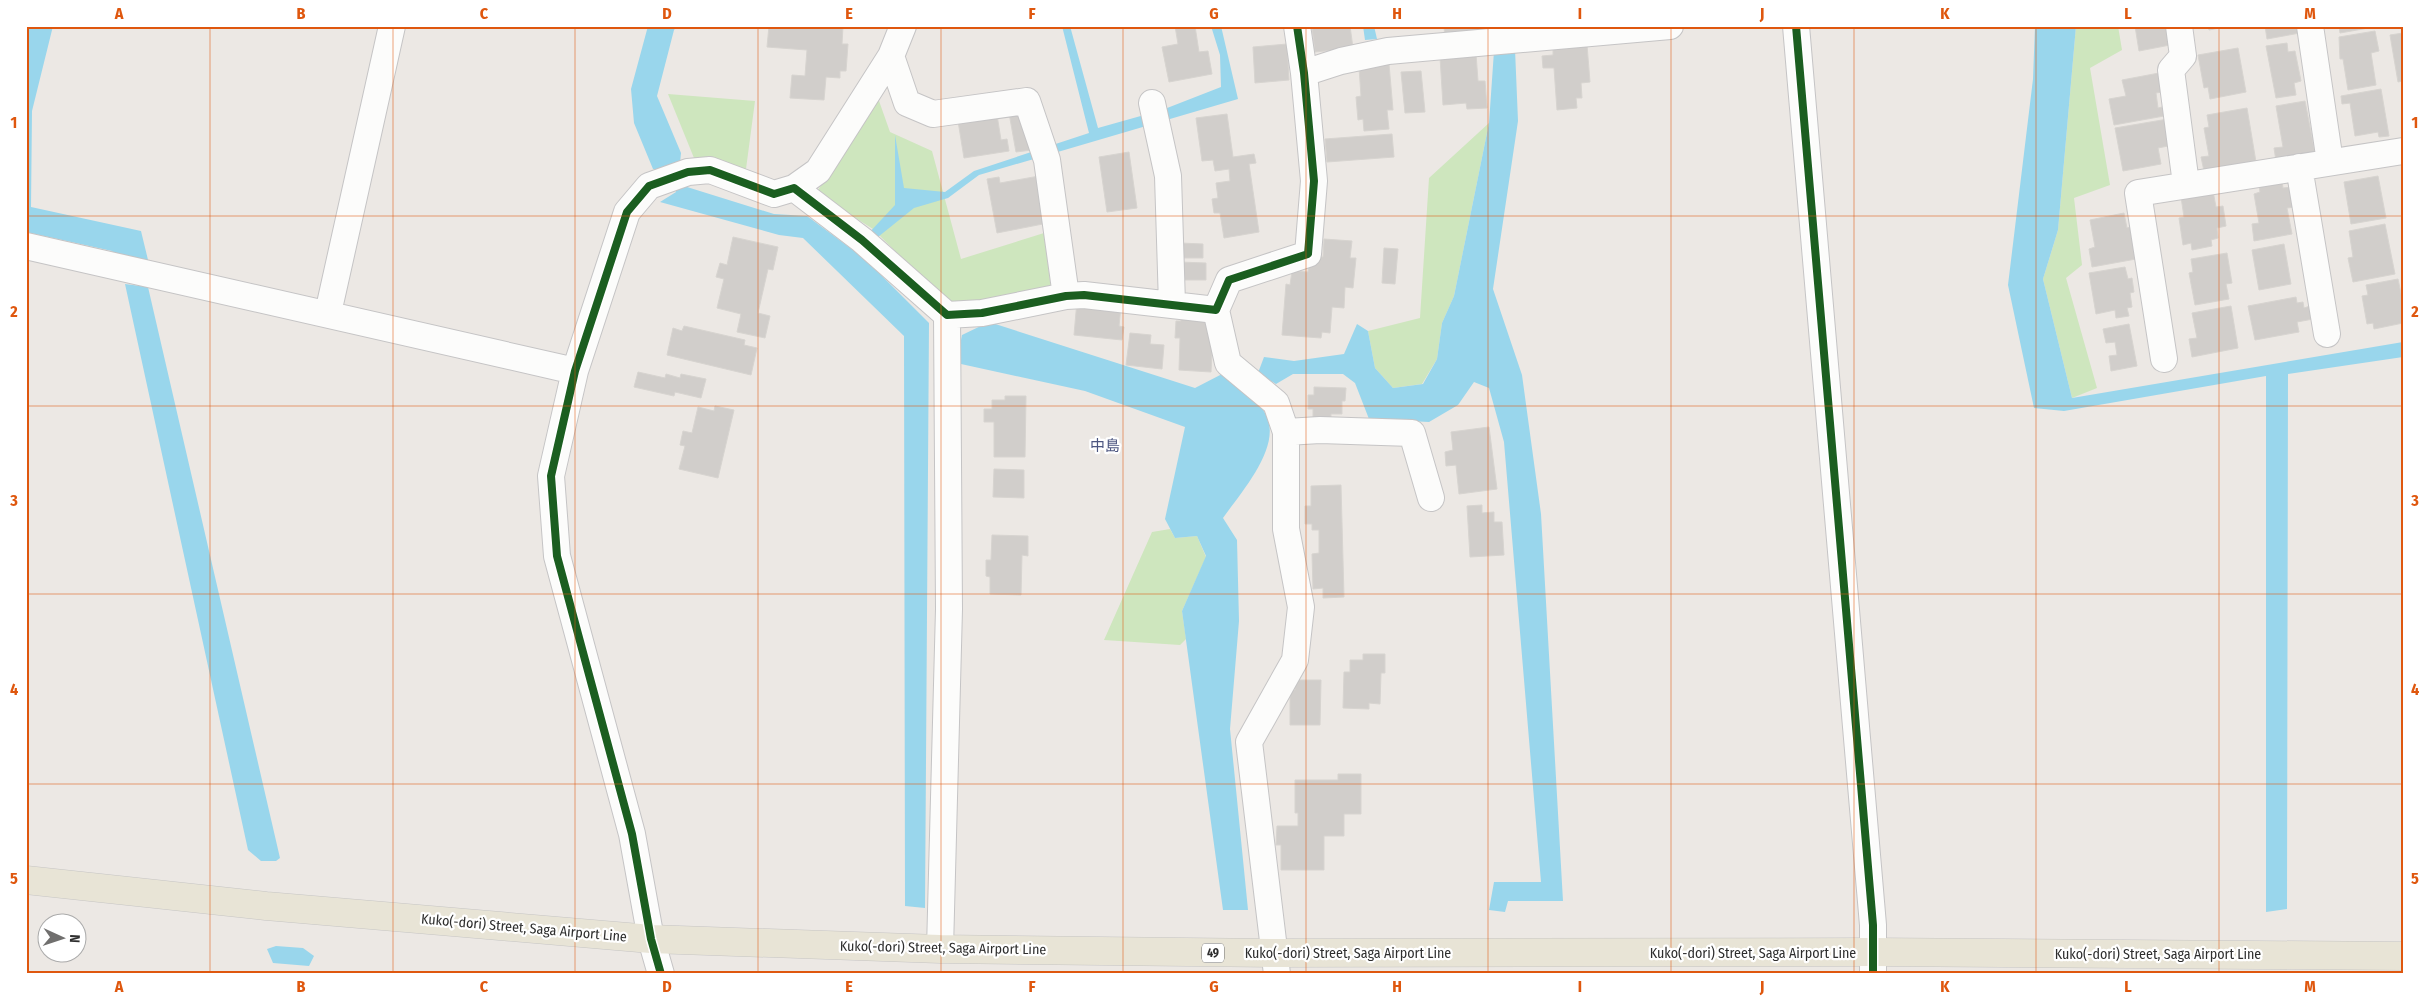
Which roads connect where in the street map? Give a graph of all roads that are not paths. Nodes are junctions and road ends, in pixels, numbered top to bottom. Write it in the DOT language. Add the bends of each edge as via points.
graph roads {
  1 [pos="392,26"];
  2 [pos="903,26"];
  3 [pos="1297,26"];
  4 [pos="1670,26"];
  5 [pos="1796,26"];
  6 [pos="2179,26"];
  7 [pos="2310,26"];
  8 [pos="891,56"];
  9 [pos="1304,73"];
  10 [pos="1152,103"];
  11 [pos="2403,151"];
  12 [pos="2330,162"];
  13 [pos="2299,167"];
  14 [pos="2186,184"];
  15 [pos="794,188"];
  16 [pos="26,246"];
  17 [pos="1066,296"];
  18 [pos="1172,304"];
  19 [pos="1216,310"];
  20 [pos="328,313"];
  21 [pos="947,315"];
  22 [pos="2327,334"];
  23 [pos="2164,359"];
  24 [pos="575,371"];
  25 [pos="1286,432"];
  26 [pos="1431,498"];
  27 [pos="26,880"];
  28 [pos="651,939"];
  29 [pos="940,949"];
  30 [pos="2403,956"];
  31 [pos="1873,963"];
  32 [pos="1275,964"];
  33 [pos="661,974"];
  1 -- 20 [label="street"];
  2 -- 8 [label="street"];
  3 -- 9 [label="street"];
  4 -- 9 [label="street" via="1388,50"];
  5 -- 31 [label="street" via="1873,924"];
  6 -- 14 [label="street" via="2183,56 2170,70"];
  7 -- 12 [label="street"];
  8 -- 15 [label="street" via="818,171"];
  8 -- 17 [label="street" via="908,103 932,114 1026,100 1044,151"];
  9 -- 19 [label="street" via="1314,181 1308,254 1229,280"];
  10 -- 18 [label="street" via="1168,176"];
  11 -- 12 [label="street"];
  12 -- 13 [label="street"];
  13 -- 14 [label="street"];
  13 -- 22 [label="street"];
  14 -- 23 [label="street" via="2138,193"];
  15 -- 21 [label="street" via="862,240"];
  15 -- 24 [label="street" via="774,194 710,170 678,175 649,186 626,212"];
  16 -- 20 [label="street"];
  17 -- 18 [label="street"];
  17 -- 21 [label="street" via="982,313"];
  18 -- 19 [label="street"];
  19 -- 25 [label="street" via="1228,363 1276,404"];
  20 -- 24 [label="street"];
  21 -- 29 [label="street" via="948,609"];
  24 -- 28 [label="street" via="550,476 557,556 632,834"];
  25 -- 26 [label="street" via="1412,433"];
  25 -- 32 [label="street" via="1286,529 1300,607 1295,660 1250,742"];
  27 -- 28 [label="main road, Kuko(-dori) Street, Saga Airport Line / 49" via="266,906"];
  28 -- 29 [label="main road, Kuko(-dori) Street, Saga Airport Line / 49"];
  28 -- 33 [label="street"];
  29 -- 32 [label="main road, Kuko(-dori) Street, Saga Airport Line / 49"];
  30 -- 31 [label="main road, Kuko(-dori) Street, Saga Airport Line / 49"];
  31 -- 32 [label="main road, Kuko(-dori) Street, Saga Airport Line / 49"];
}
